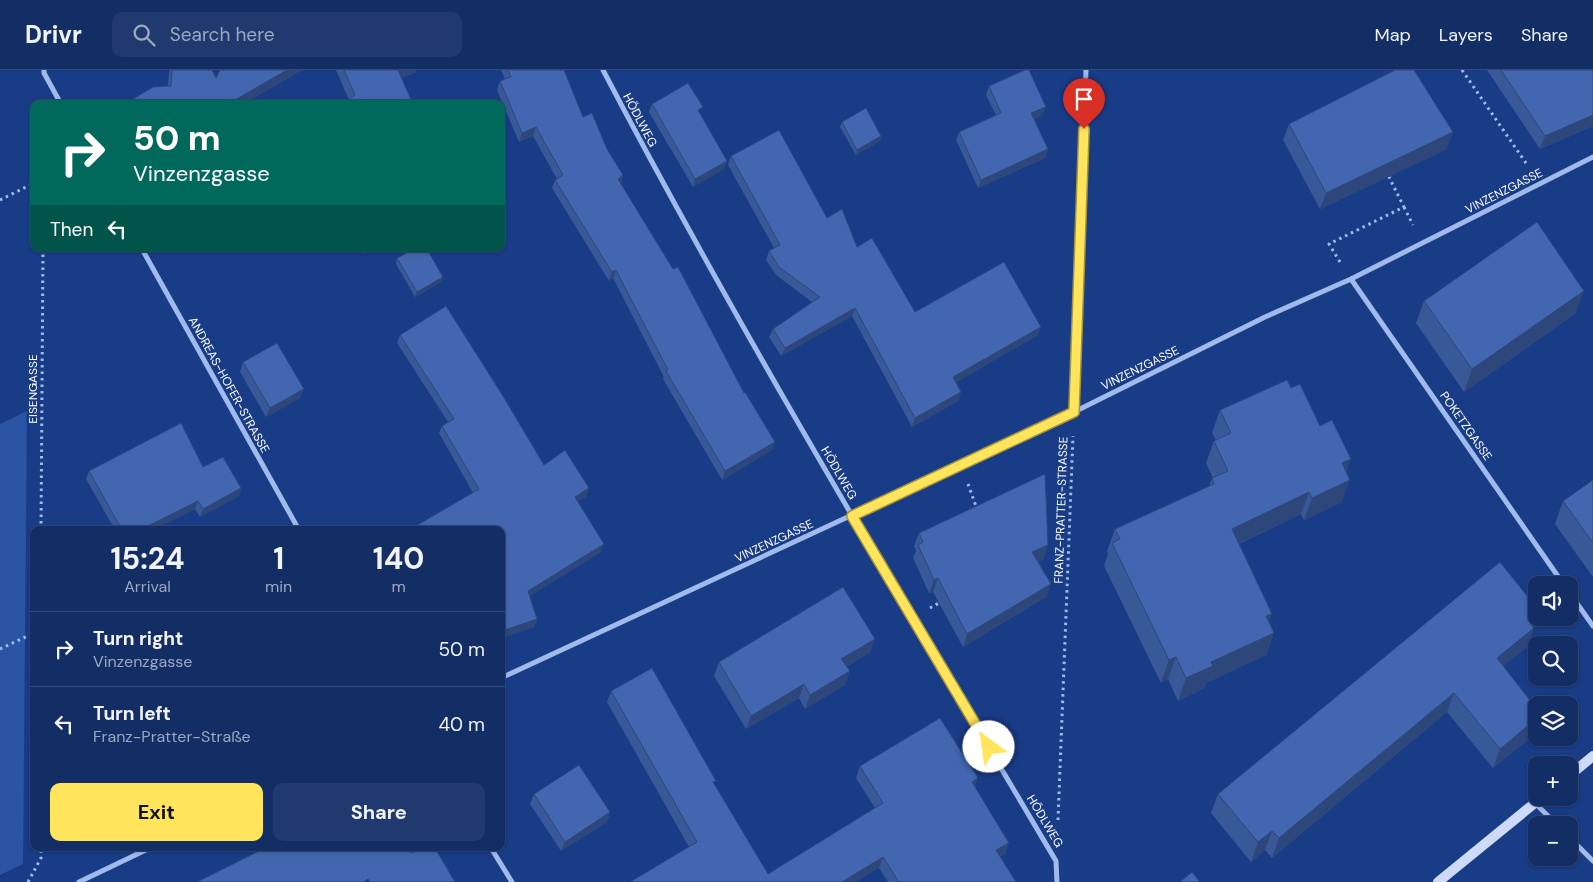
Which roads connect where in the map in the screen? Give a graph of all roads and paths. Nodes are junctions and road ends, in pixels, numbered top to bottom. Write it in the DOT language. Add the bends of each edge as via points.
graph roads {
  1 [pos="44,70"];
  2 [pos="603,70"];
  3 [pos="1086,70"];
  4 [pos="1462,70"];
  5 [pos="59,100"];
  6 [pos="1593,156"];
  7 [pos="1390,177"];
  8 [pos="30,185"];
  9 [pos="1537,185"];
  10 [pos="0,200"];
  11 [pos="43,252"];
  12 [pos="144,252"];
  13 [pos="1351,279"];
  14 [pos="1074,412"];
  15 [pos="960,465"];
  16 [pos="852,516"];
  17 [pos="980,516"];
  18 [pos="41,526"];
  19 [pos="297,526"];
  20 [pos="1558,576"];
  21 [pos="939,604"];
  22 [pos="1578,605"];
  23 [pos="930,608"];
  24 [pos="1593,626"];
  25 [pos="30,636"];
  26 [pos="0,649"];
  27 [pos="505,676"];
  28 [pos="1593,756"];
  29 [pos="1578,768"];
  30 [pos="1531,806"];
  31 [pos="1543,806"];
  32 [pos="1550,816"];
  33 [pos="1578,846"];
  34 [pos="41,851"];
  35 [pos="144,851"];
  36 [pos="494,851"];
  37 [pos="1056,860"];
  38 [pos="1593,861"];
  39 [pos="28,882"];
  40 [pos="79,882"];
  41 [pos="512,882"];
  42 [pos="1057,882"];
  43 [pos="1438,882"];
  1 -- 5 [label="street"];
  2 -- 16 [label="street, HÖDLWEG" via="663,185"];
  3 -- 14 [label="street"];
  4 -- 9 [label="path" via="1525,161"];
  6 -- 9 [label="street, VINZENZGASSE"];
  7 -- 13 [label="path" via="1404,207 1329,244"];
  8 -- 10 [label="path"];
  9 -- 13 [label="street, VINZENZGASSE"];
  11 -- 18 [label="path, EISENGASSE"];
  12 -- 19 [label="street, ANDREAS-HOFER-STRASSE"];
  13 -- 14 [label="street, VINZENZGASSE" via="1265,317"];
  13 -- 20 [label="street, POKETZGASSE"];
  14 -- 15 [label="street, VINZENZGASSE"];
  14 -- 37 [label="path, FRANZ-PRATTER-STRASSE"];
  15 -- 16 [label="street, VINZENZGASSE"];
  15 -- 17 [label="path"];
  16 -- 27 [label="street, VINZENZGASSE"];
  16 -- 37 [label="street, HÖDLWEG"];
  21 -- 23 [label="path"];
  22 -- 24 [label="street"];
  25 -- 26 [label="path"];
  28 -- 29 [label="main road"];
  30 -- 43 [label="main road"];
  31 -- 32 [label="street"];
  33 -- 38 [label="street"];
  34 -- 39 [label="path" via="41,858"];
  35 -- 40 [label="street"];
  36 -- 41 [label="street"];
  37 -- 42 [label="street, HÖDLWEG"];
}
